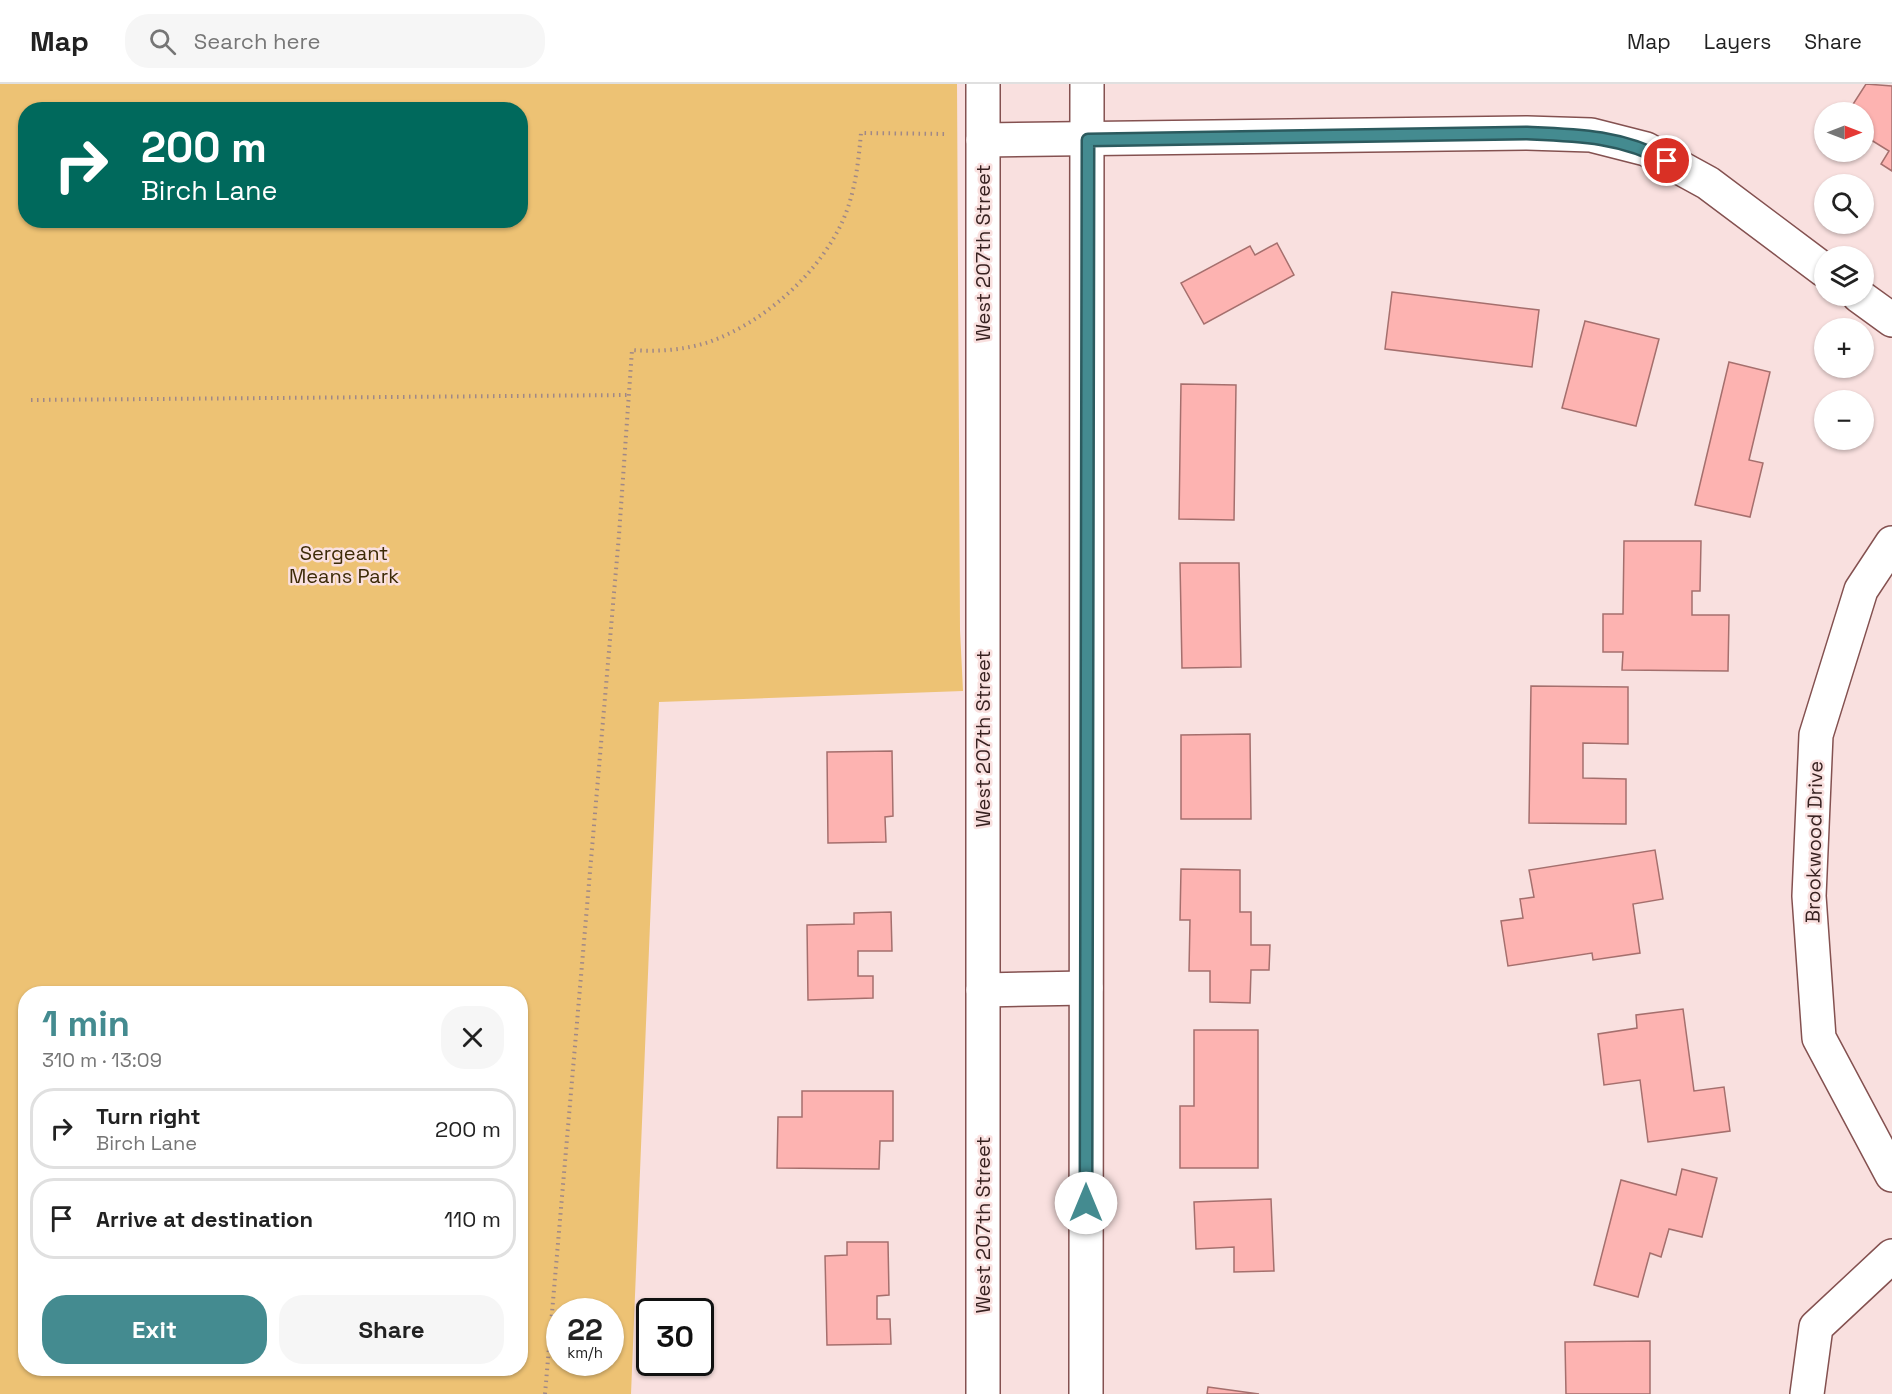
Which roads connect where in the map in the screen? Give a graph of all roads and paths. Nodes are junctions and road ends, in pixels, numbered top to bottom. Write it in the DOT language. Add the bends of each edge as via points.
graph roads {
  1 [pos="983,84"];
  2 [pos="1087,84"];
  3 [pos="983,140"];
  4 [pos="1088,140"];
  5 [pos="1814,262"];
  6 [pos="1873,306"];
  7 [pos="1892,320"];
  8 [pos="629,395"];
  9 [pos="31,400"];
  10 [pos="1892,543"];
  11 [pos="1086,988"];
  12 [pos="983,990"];
  13 [pos="1892,1175"];
  14 [pos="1892,1256"];
  15 [pos="545,1394"];
  16 [pos="983,1394"];
  17 [pos="1086,1394"];
  18 [pos="1806,1394"];
  1 -- 3 [label="street, West 207th Street"];
  2 -- 4 [label="street"];
  3 -- 4 [label="street"];
  3 -- 8 [label="path" via="964,134 861,133 850,202 837,234 815,266 767,310 720,337 689,347 632,350"];
  3 -- 12 [label="street, West 207th Street"];
  4 -- 5 [label="street" via="1591,135 1646,149 1708,183"];
  4 -- 11 [label="street"];
  6 -- 7 [label="street"];
  8 -- 9 [label="path"];
  8 -- 15 [label="path"];
  10 -- 13 [label="street, Brookwood Drive" via="1861,591 1816,735 1809,896 1819,1038"];
  11 -- 12 [label="street"];
  11 -- 17 [label="street"];
  12 -- 16 [label="street, West 207th Street"];
  14 -- 18 [label="street" via="1816,1327"];
}
